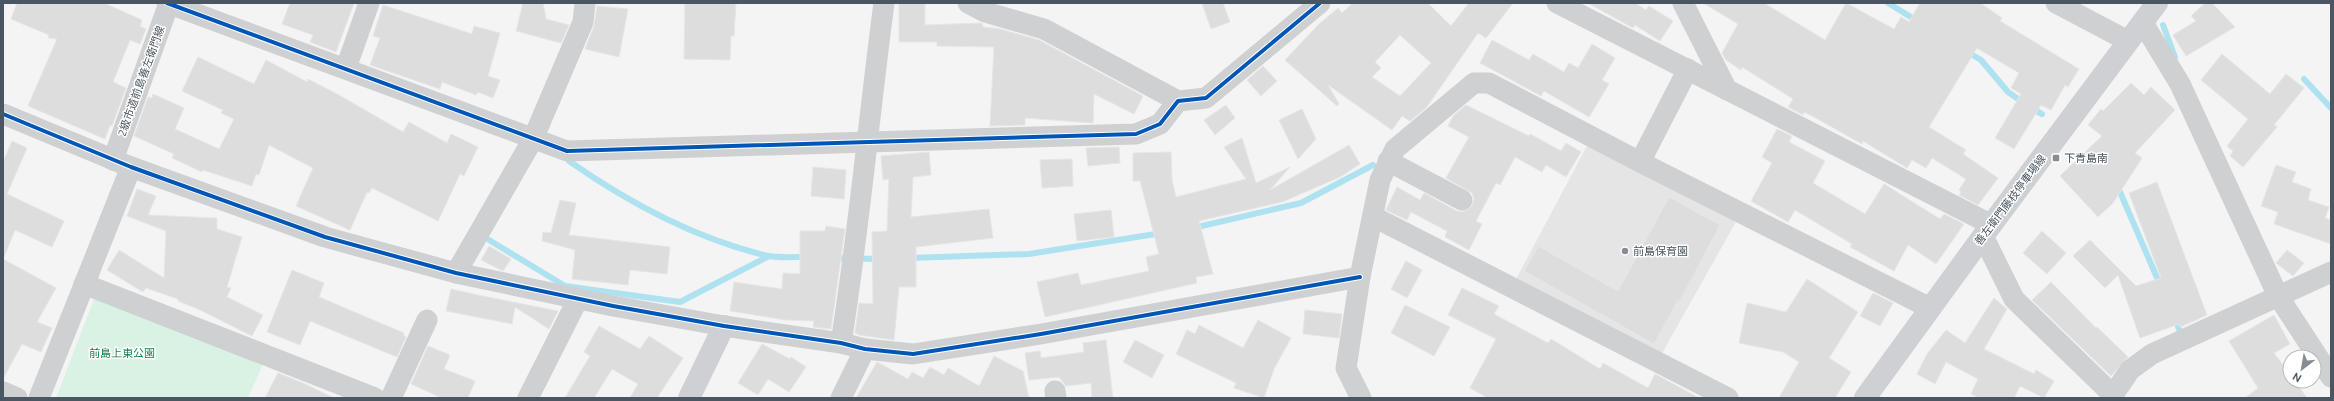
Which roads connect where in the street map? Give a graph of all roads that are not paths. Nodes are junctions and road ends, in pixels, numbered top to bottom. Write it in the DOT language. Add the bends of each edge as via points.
graph roads {
  1 [pos="168,3"];
  2 [pos="370,3"];
  3 [pos="585,3"];
  4 [pos="884,3"];
  5 [pos="968,3"];
  6 [pos="1320,3"];
  7 [pos="1557,3"];
  8 [pos="1683,3"];
  9 [pos="2056,3"];
  10 [pos="2157,3"];
  11 [pos="2143,22"];
  12 [pos="2128,41"];
  13 [pos="346,68"];
  14 [pos="1688,70"];
  15 [pos="1727,90"];
  16 [pos="1178,101"];
  17 [pos="3,114"];
  18 [pos="533,139"];
  19 [pos="866,141"];
  20 [pos="1388,161"];
  21 [pos="1640,162"];
  22 [pos="122,163"];
  23 [pos="1462,200"];
  24 [pos="1374,217"];
  25 [pos="1987,230"];
  26 [pos="2331,272"];
  27 [pos="456,273"];
  28 [pos="1360,278"];
  29 [pos="84,284"];
  30 [pos="2278,296"];
  31 [pos="578,299"];
  32 [pos="1930,308"];
  33 [pos="427,320"];
  34 [pos="724,326"];
  35 [pos="841,343"];
  36 [pos="865,349"];
  37 [pos="2331,377"];
  38 [pos="3,392"];
  39 [pos="2112,396"];
  40 [pos="17,398"];
  41 [pos="39,398"];
  42 [pos="374,398"];
  43 [pos="391,398"];
  44 [pos="528,398"];
  45 [pos="689,398"];
  46 [pos="841,398"];
  47 [pos="1361,398"];
  48 [pos="1728,398"];
  49 [pos="1865,398"];
  1 -- 13 [label="street"];
  1 -- 22 [label="street, 2級市道前島善左衛門線"];
  2 -- 13 [label="street"];
  3 -- 18 [label="street" via="583,22"];
  4 -- 19 [label="street"];
  5 -- 16 [label="street" via="985,12 1044,29"];
  6 -- 16 [label="street" via="1206,98"];
  7 -- 14 [label="street"];
  8 -- 15 [label="street"];
  9 -- 12 [label="street"];
  10 -- 11 [label="main road, 善左衛門藤枝停車場線"];
  11 -- 12 [label="main road, 善左衛門藤枝停車場線"];
  11 -- 30 [label="street" via="2180,84"];
  12 -- 25 [label="main road, 善左衛門藤枝停車場線"];
  13 -- 18 [label="street"];
  14 -- 15 [label="street"];
  14 -- 21 [label="street"];
  15 -- 25 [label="street"];
  16 -- 19 [label="street" via="1160,124 1136,134"];
  17 -- 22 [label="street"];
  18 -- 19 [label="street" via="567,151"];
  18 -- 27 [label="street"];
  19 -- 35 [label="street" via="852,276"];
  20 -- 21 [label="street" via="1400,144 1474,83 1489,83"];
  20 -- 23 [label="street"];
  20 -- 24 [label="street" via="1380,180"];
  21 -- 32 [label="street"];
  22 -- 27 [label="street" via="325,237"];
  22 -- 29 [label="street, 2級市道前島善左衛門線"];
  24 -- 28 [label="street"];
  24 -- 48 [label="street"];
  25 -- 32 [label="main road, 善左衛門藤枝停車場線"];
  25 -- 39 [label="street" via="2014,299"];
  26 -- 30 [label="street"];
  27 -- 31 [label="street"];
  28 -- 36 [label="street" via="913,354"];
  28 -- 47 [label="street" via="1346,368"];
  29 -- 41 [label="street, 2級市道前島善左衛門線"];
  29 -- 42 [label="street"];
  30 -- 37 [label="street"];
  30 -- 39 [label="street" via="2152,354 2130,370"];
  31 -- 34 [label="street"];
  31 -- 44 [label="street"];
  32 -- 49 [label="main road, 善左衛門藤枝停車場線"];
  33 -- 43 [label="street"];
  34 -- 35 [label="street"];
  34 -- 45 [label="main road"];
  35 -- 36 [label="street"];
  36 -- 46 [label="street"];
  38 -- 40 [label="street"];
}
